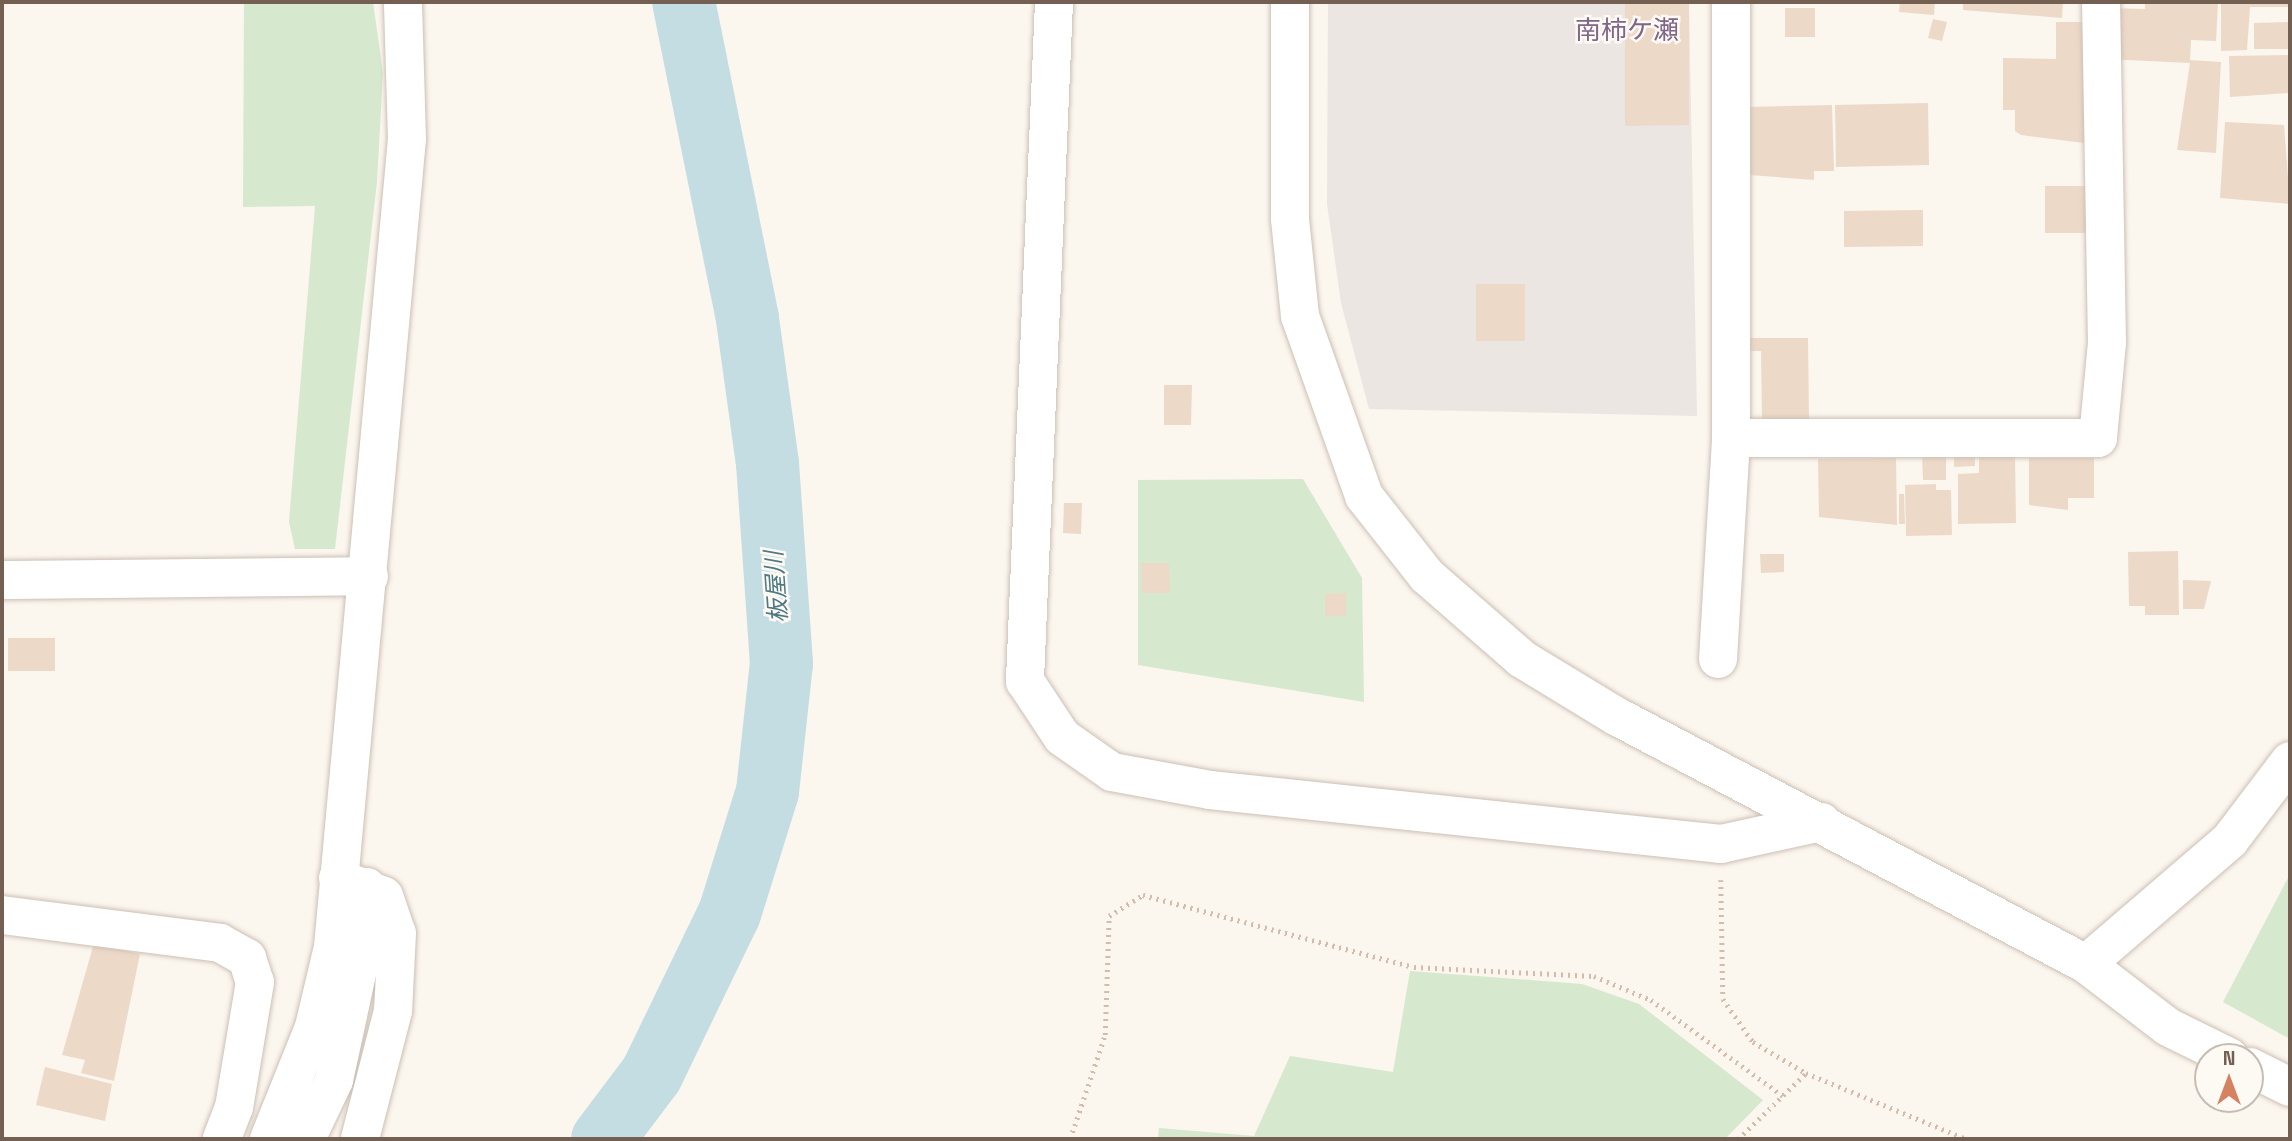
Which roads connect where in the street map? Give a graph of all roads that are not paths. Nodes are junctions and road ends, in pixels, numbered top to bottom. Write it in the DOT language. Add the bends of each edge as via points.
graph roads {
  1 [pos="403,2"];
  2 [pos="1054,2"];
  3 [pos="1290,2"];
  4 [pos="1731,2"];
  5 [pos="2101,2"];
  6 [pos="1731,438"];
  7 [pos="369,576"];
  8 [pos="2,580"];
  9 [pos="1718,659"];
  10 [pos="2290,761"];
  11 [pos="1822,822"];
  12 [pos="352,882"];
  13 [pos="2,915"];
  14 [pos="2086,964"];
  15 [pos="2201,1043"];
  16 [pos="2264,1075"];
  17 [pos="2290,1087"];
  18 [pos="222,1139"];
  19 [pos="269,1139"];
  20 [pos="306,1139"];
  21 [pos="360,1139"];
  1 -- 7 [label="street" via="407,139 390,280"];
  2 -- 11 [label="street" via="1025,681 1062,737 1112,772 1210,790 1721,844"];
  3 -- 11 [label="street" via="1290,219 1300,316 1364,496 1427,576 1522,659 1614,715"];
  4 -- 6 [label="street"];
  5 -- 6 [label="street" via="2107,343 2098,438"];
  6 -- 9 [label="street"];
  7 -- 8 [label="street"];
  7 -- 12 [label="street"];
  10 -- 14 [label="street" via="2230,840"];
  11 -- 14 [label="street"];
  12 -- 19 [label="street" via="314,1027"];
  12 -- 20 [label="street" via="365,937 334,1080"];
  12 -- 21 [label="street" via="384,896 393,911 399,968 383,1061"];
  13 -- 18 [label="street" via="220,943 247,958 255,982 234,1107"];
  14 -- 15 [label="street" via="2168,1027"];
  16 -- 17 [label="street"];
}
